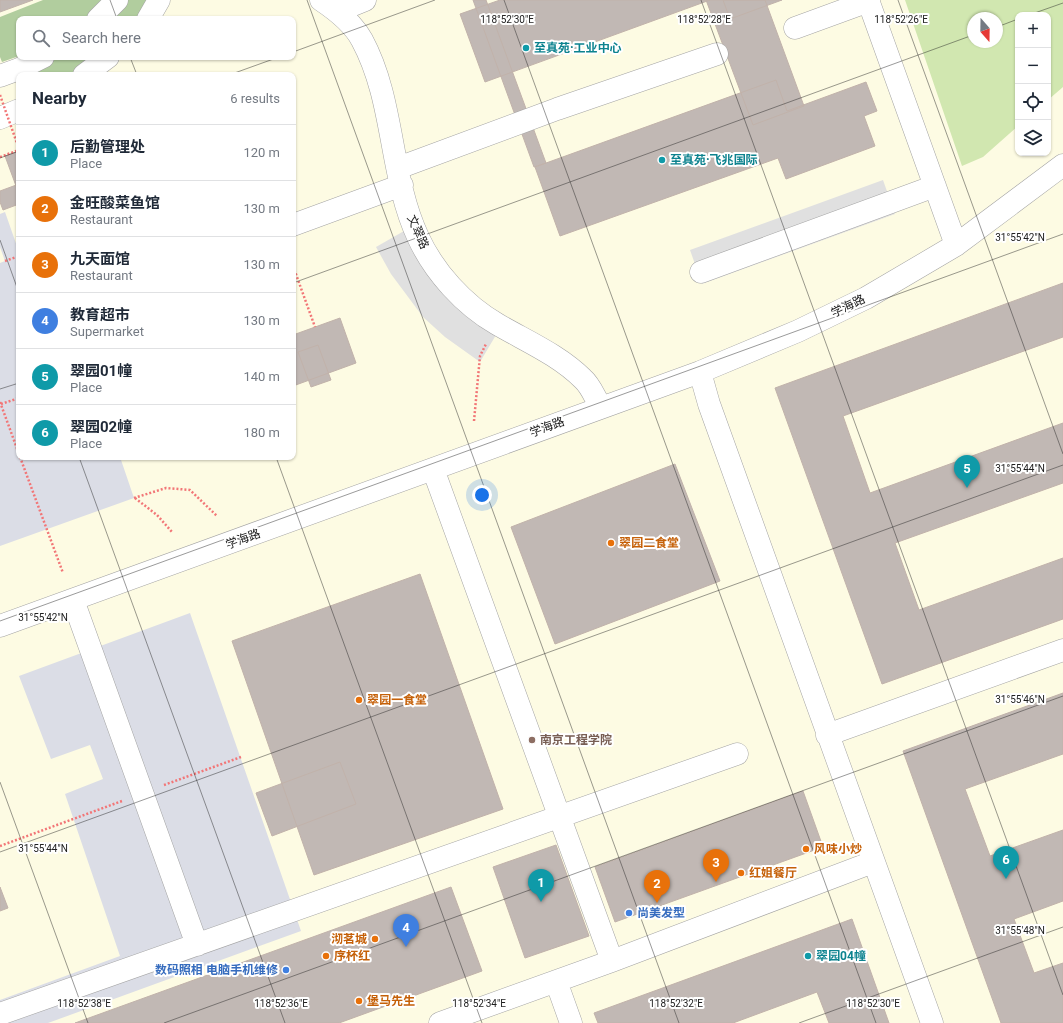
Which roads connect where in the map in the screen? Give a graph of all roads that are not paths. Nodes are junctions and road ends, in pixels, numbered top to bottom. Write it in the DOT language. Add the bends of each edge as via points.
graph roads {
  1 [pos="117,0"];
  2 [pos="159,0"];
  3 [pos="365,0"];
  4 [pos="868,1"];
  5 [pos="330,6"];
  6 [pos="101,16"];
  7 [pos="150,16"];
  8 [pos="795,28"];
  9 [pos="717,54"];
  10 [pos="37,60"];
  11 [pos="104,60"];
  12 [pos="88,72"];
  13 [pos="0,76"];
  14 [pos="16,111"];
  15 [pos="0,118"];
  16 [pos="1061,172"];
  17 [pos="400,177"];
  18 [pos="935,186"];
  19 [pos="296,224"];
  20 [pos="956,245"];
  21 [pos="701,272"];
  22 [pos="700,372"];
  23 [pos="601,407"];
  24 [pos="433,470"];
  25 [pos="73,600"];
  26 [pos="0,626"];
  27 [pos="1063,650"];
  28 [pos="827,734"];
  29 [pos="737,754"];
  30 [pos="560,817"];
  31 [pos="873,862"];
  32 [pos="197,945"];
  33 [pos="612,961"];
  34 [pos="556,981"];
  35 [pos="0,1014"];
  36 [pos="440,1023"];
  37 [pos="571,1023"];
  38 [pos="932,1023"];
  1 -- 6 [label="street"];
  2 -- 7 [label="street"];
  3 -- 5 [label="street"];
  4 -- 8 [label="street"];
  4 -- 18 [label="street"];
  5 -- 17 [label="street, 文翠路" via="362,38 372,62 385,106"];
  9 -- 17 [label="street" via="564,107"];
  10 -- 13 [label="street"];
  11 -- 12 [label="street"];
  14 -- 15 [label="street"];
  16 -- 20 [label="street, 学海路"];
  17 -- 19 [label="street"];
  17 -- 23 [label="street, 文翠路" via="418,237 433,262 463,300 566,365 584,380"];
  18 -- 20 [label="street"];
  18 -- 21 [label="street"];
  20 -- 22 [label="street, 学海路" via="866,298 798,331"];
  22 -- 23 [label="street, 学海路"];
  22 -- 28 [label="street"];
  23 -- 24 [label="street, 学海路"];
  24 -- 25 [label="street, 学海路"];
  24 -- 30 [label="street"];
  25 -- 26 [label="street, 学海路"];
  25 -- 32 [label="street"];
  27 -- 28 [label="street"];
  28 -- 31 [label="street"];
  29 -- 30 [label="street"];
  30 -- 32 [label="street"];
  30 -- 33 [label="street"];
  31 -- 33 [label="street"];
  31 -- 38 [label="street"];
  32 -- 35 [label="street"];
  33 -- 34 [label="street"];
  34 -- 36 [label="street"];
  34 -- 37 [label="street"];
}
